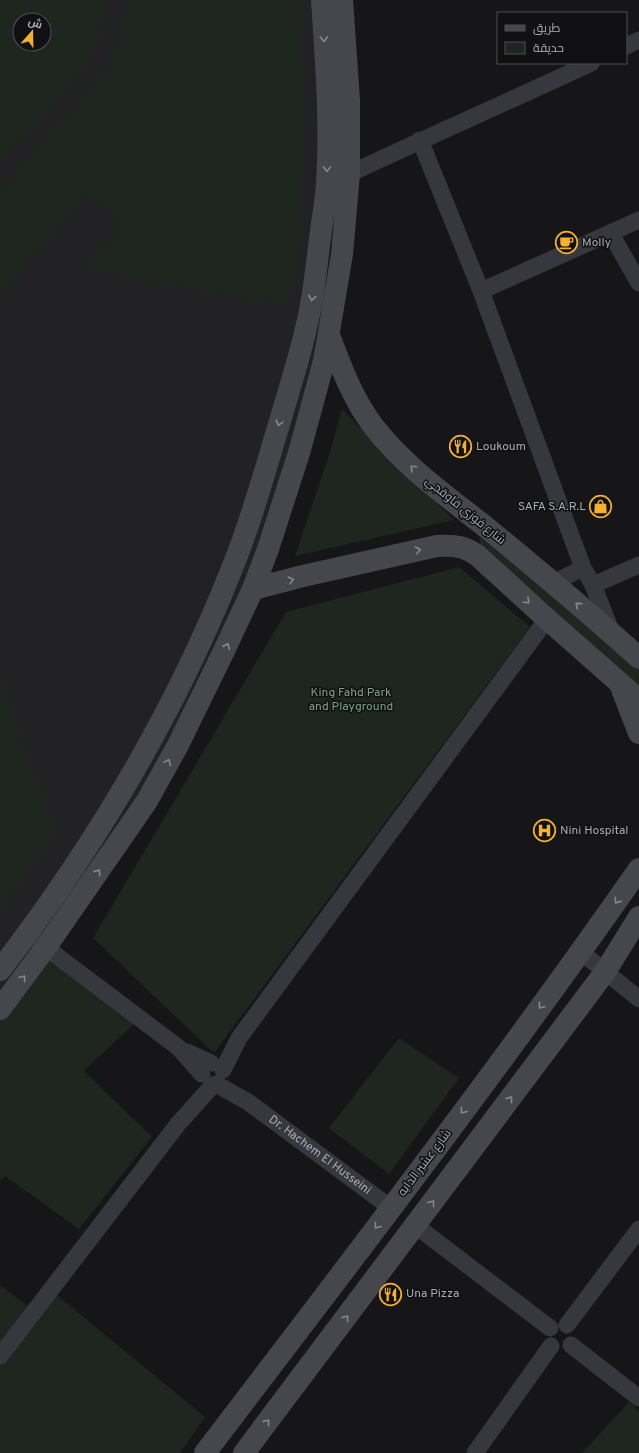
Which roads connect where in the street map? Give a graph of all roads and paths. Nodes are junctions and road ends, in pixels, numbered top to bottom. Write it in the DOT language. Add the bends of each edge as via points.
graph roads {
  1 [pos="322,0"];
  2 [pos="342,0"];
  3 [pos="639,40"];
  4 [pos="627,46"];
  5 [pos="589,64"];
  6 [pos="420,140"];
  7 [pos="349,174"];
  8 [pos="639,220"];
  9 [pos="611,234"];
  10 [pos="639,283"];
  11 [pos="481,291"];
  12 [pos="329,334"];
  13 [pos="487,528"];
  14 [pos="470,550"];
  15 [pos="639,564"];
  16 [pos="583,568"];
  17 [pos="553,583"];
  18 [pos="594,585"];
  19 [pos="253,589"];
  20 [pos="547,620"];
  21 [pos="612,633"];
  22 [pos="639,658"];
  23 [pos="620,683"];
  24 [pos="639,700"];
  25 [pos="639,733"];
  26 [pos="639,869"];
  27 [pos="639,918"];
  28 [pos="28,934"];
  29 [pos="46,947"];
  30 [pos="581,952"];
  31 [pos="0,970"];
  32 [pos="605,972"];
  33 [pos="639,999"];
  34 [pos="0,1009"];
  35 [pos="213,1074"];
  36 [pos="391,1208"];
  37 [pos="416,1226"];
  38 [pos="639,1228"];
  39 [pos="567,1325"];
  40 [pos="550,1328"];
  41 [pos="571,1345"];
  42 [pos="551,1346"];
  43 [pos="0,1356"];
  44 [pos="639,1398"];
  45 [pos="205,1453"];
  46 [pos="244,1453"];
  47 [pos="475,1453"];
  1 -- 28 [label="street, one-way" via="328,106 325,204 312,302 266,468 230,574 174,700 115,804"];
  2 -- 7 [label="street" via="349,100"];
  3 -- 4 [label="street"];
  5 -- 6 [label="street"];
  6 -- 7 [label="street"];
  6 -- 11 [label="street"];
  7 -- 12 [label="street" via="342,254"];
  8 -- 9 [label="street"];
  9 -- 10 [label="street"];
  9 -- 11 [label="street"];
  11 -- 16 [label="street"];
  13 -- 12 [label="street, شارع فوزي قاوقجي, one-way" via="416,470 374,428 351,390"];
  12 -- 19 [label="street" via="319,384 299,453"];
  13 -- 14 [label="street" via="472,536"];
  13 -- 17 [label="street, شارع فوزي قاوقجي"];
  19 -- 14 [label="street, one-way" via="437,546 454,546"];
  14 -- 20 [label="street, one-way"];
  15 -- 18 [label="street"];
  16 -- 17 [label="street"];
  16 -- 18 [label="street"];
  21 -- 17 [label="street, شارع فوزي قاوقجي, one-way"];
  18 -- 21 [label="street"];
  29 -- 19 [label="street, one-way" via="151,794 192,717"];
  20 -- 23 [label="street"];
  20 -- 35 [label="street"];
  21 -- 22 [label="street, شارع فوزي قاوقجي"];
  23 -- 24 [label="street"];
  23 -- 25 [label="street"];
  26 -- 30 [label="street, شارع عشير الدايه, one-way"];
  27 -- 32 [label="street"];
  28 -- 29 [label="street, Dr. Hachem El Husseini"];
  28 -- 31 [label="street"];
  34 -- 29 [label="street, one-way"];
  29 -- 35 [label="street, Dr. Hachem El Husseini"];
  30 -- 32 [label="street"];
  30 -- 36 [label="street, شارع عشير الدايه, one-way"];
  32 -- 33 [label="street"];
  37 -- 32 [label="street, one-way"];
  35 -- 36 [label="street, Dr. Hachem El Husseini"];
  35 -- 43 [label="street" via="178,1124"];
  36 -- 45 [label="street, شارع عشير الدايه, one-way"];
  37 -- 40 [label="street"];
  46 -- 37 [label="street, one-way"];
  38 -- 39 [label="street"];
  39 -- 40 [label="street" via="558,1323"];
  39 -- 41 [label="street" via="573,1332 574,1341"];
  40 -- 42 [label="street" via="547,1337"];
  41 -- 42 [label="street" via="564,1350"];
  41 -- 44 [label="street"];
  42 -- 47 [label="street"];
}
